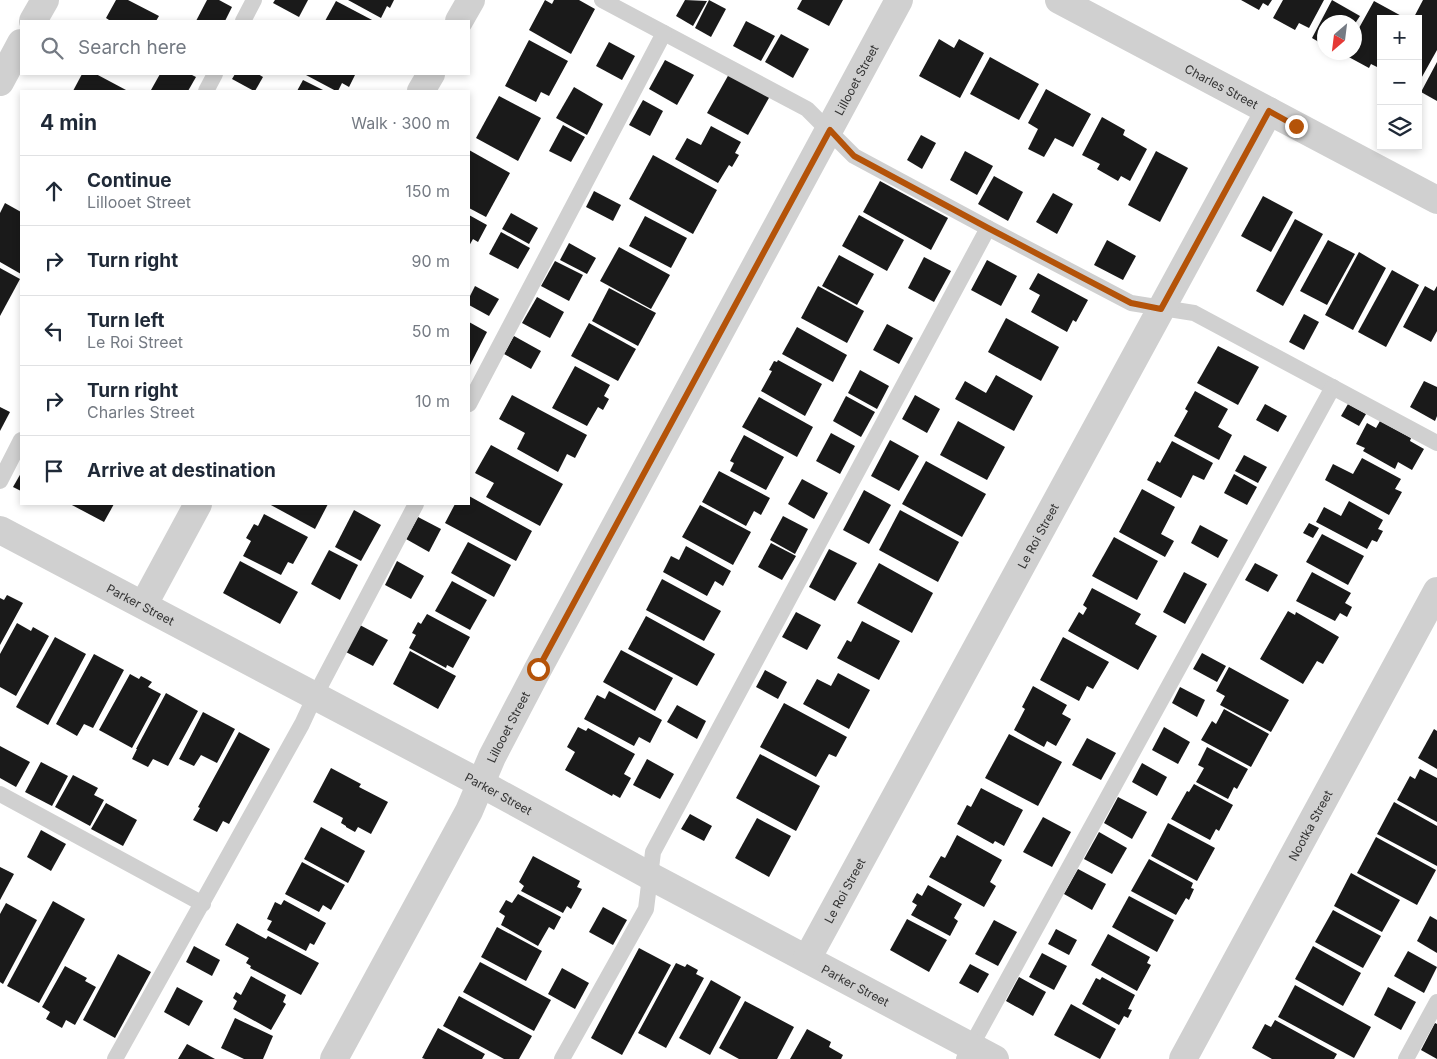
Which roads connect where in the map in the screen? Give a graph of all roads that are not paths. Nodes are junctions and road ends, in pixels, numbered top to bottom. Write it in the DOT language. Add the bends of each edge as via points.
graph roads {
  1 [pos="45,0"];
  2 [pos="254,0"];
  3 [pos="471,0"];
  4 [pos="602,0"];
  5 [pos="899,0"];
  6 [pos="1059,0"];
  7 [pos="34,20"];
  8 [pos="244,20"];
  9 [pos="460,20"];
  10 [pos="664,33"];
  11 [pos="20,45"];
  12 [pos="214,75"];
  13 [pos="430,75"];
  14 [pos="0,82"];
  15 [pos="207,90"];
  16 [pos="422,90"];
  17 [pos="1269,111"];
  18 [pos="830,130"];
  19 [pos="1437,200"];
  20 [pos="988,228"];
  21 [pos="1161,309"];
  22 [pos="1333,387"];
  23 [pos="470,402"];
  24 [pos="20,442"];
  25 [pos="1437,443"];
  26 [pos="0,481"];
  27 [pos="197,505"];
  28 [pos="415,505"];
  29 [pos="0,530"];
  30 [pos="1437,591"];
  31 [pos="144,604"];
  32 [pos="315,696"];
  33 [pos="480,783"];
  34 [pos="0,794"];
  35 [pos="650,876"];
  36 [pos="203,904"];
  37 [pos="807,959"];
  38 [pos="1437,1002"];
  39 [pos="977,1055"];
  40 [pos="115,1059"];
  41 [pos="334,1059"];
  42 [pos="562,1059"];
  43 [pos="1183,1059"];
  44 [pos="1406,1059"];
  1 -- 7 [label="street"];
  2 -- 8 [label="lane"];
  3 -- 9 [label="street"];
  4 -- 10 [label="lane"];
  5 -- 18 [label="street, Lillooet Street"];
  6 -- 17 [label="street, Charles Street"];
  10 -- 18 [label="lane" via="808,109"];
  10 -- 23 [label="lane"];
  11 -- 14 [label="street"];
  12 -- 15 [label="lane"];
  13 -- 16 [label="street"];
  17 -- 19 [label="street, Charles Street"];
  17 -- 21 [label="street, Le Roi Street"];
  18 -- 20 [label="lane" via="854,156"];
  18 -- 33 [label="street, Lillooet Street" via="538,669"];
  20 -- 21 [label="lane" via="1131,303"];
  20 -- 35 [label="lane" via="653,852"];
  21 -- 22 [label="lane" via="1194,314"];
  21 -- 37 [label="street, Le Roi Street"];
  22 -- 25 [label="lane"];
  22 -- 39 [label="lane"];
  24 -- 26 [label="lane"];
  27 -- 31 [label="street"];
  28 -- 32 [label="lane"];
  29 -- 31 [label="street, Parker Street"];
  30 -- 43 [label="street, Nootka Street"];
  31 -- 32 [label="street, Parker Street"];
  32 -- 33 [label="street, Parker Street"];
  32 -- 36 [label="lane"];
  33 -- 35 [label="street, Parker Street"];
  33 -- 41 [label="street, Lillooet Street" via="469,811"];
  34 -- 36 [label="lane"];
  35 -- 37 [label="street, Parker Street"];
  35 -- 42 [label="lane" via="646,909"];
  36 -- 40 [label="lane"];
  37 -- 39 [label="street, Parker Street"];
  38 -- 44 [label="lane"];
}
